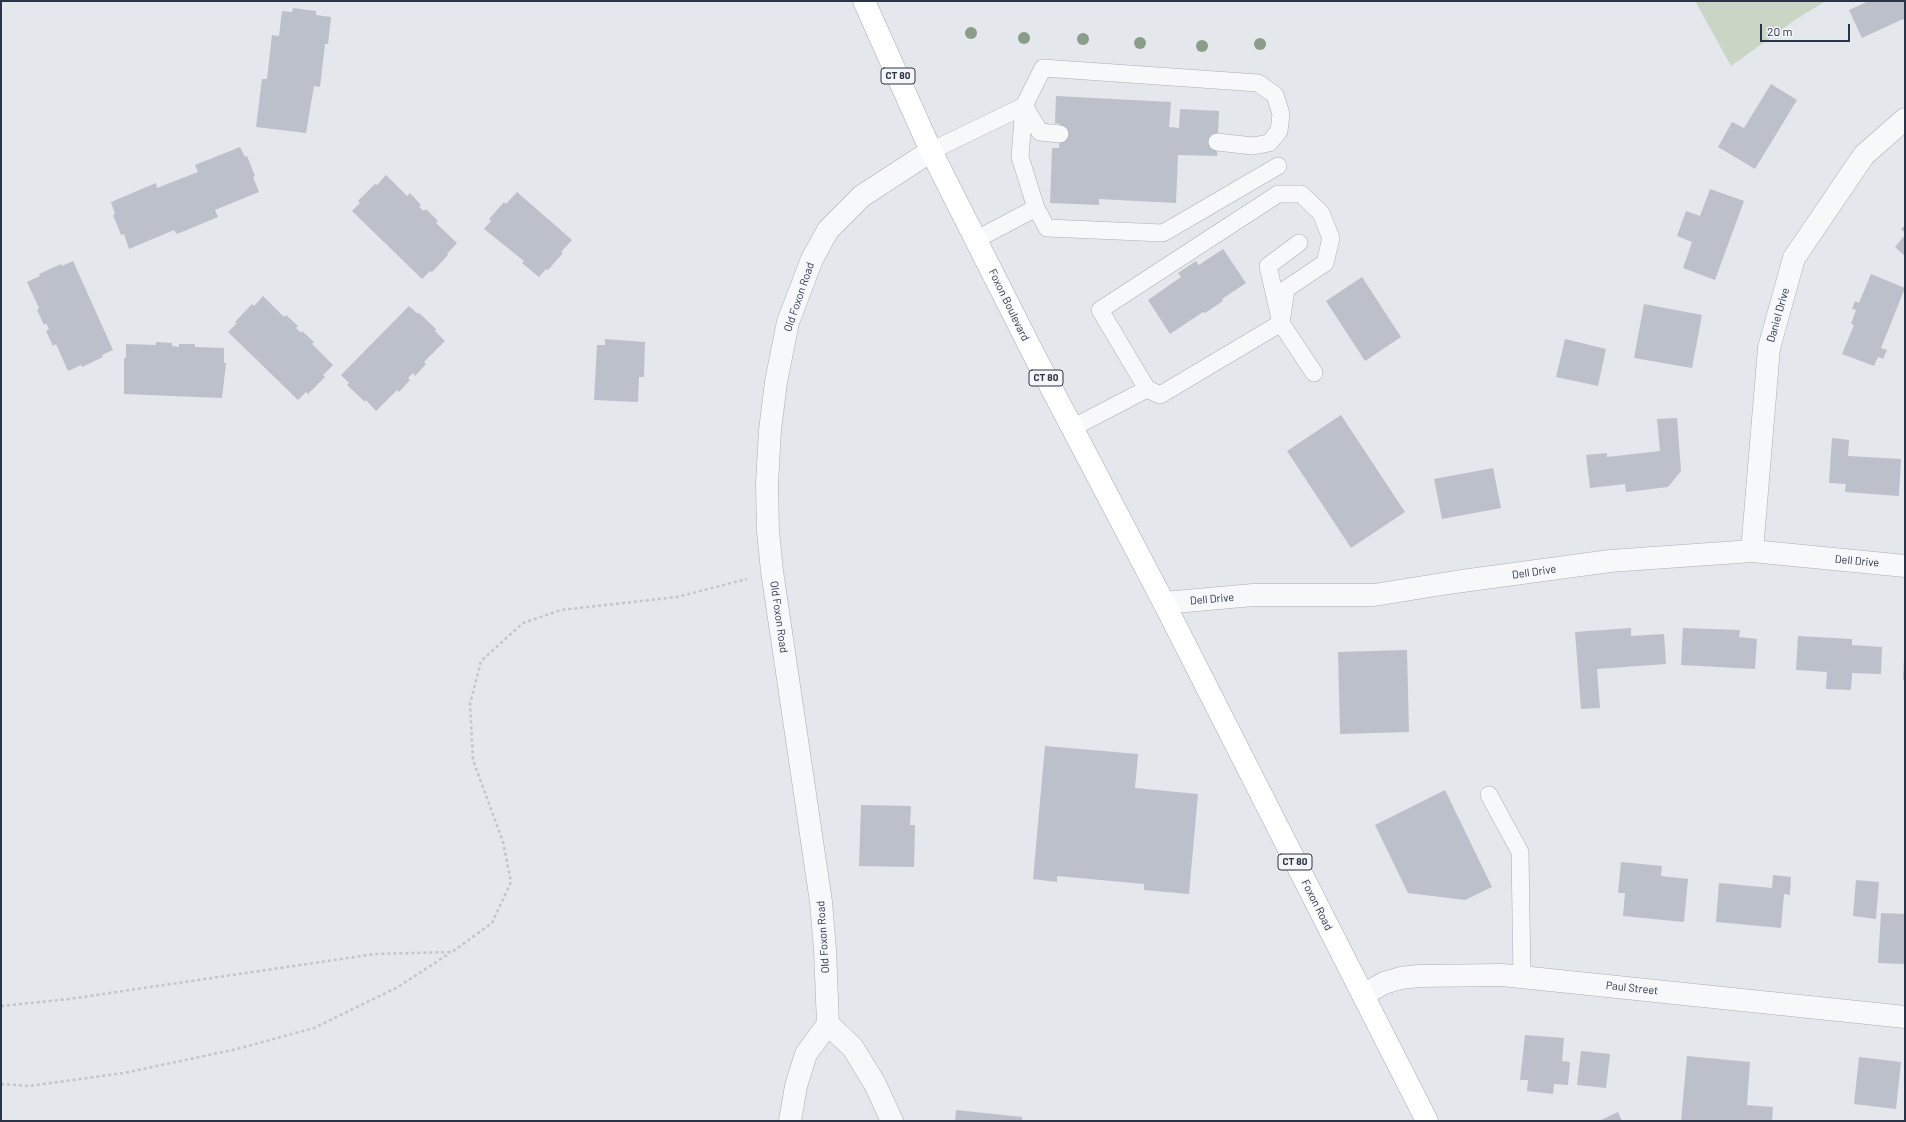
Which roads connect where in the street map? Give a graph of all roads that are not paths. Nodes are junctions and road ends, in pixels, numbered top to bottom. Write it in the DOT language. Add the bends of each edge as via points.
graph roads {
  1 [pos="864,1"];
  2 [pos="1024,106"];
  3 [pos="1905,119"];
  4 [pos="1060,134"];
  5 [pos="1217,142"];
  6 [pos="931,151"];
  7 [pos="1278,166"];
  8 [pos="1036,208"];
  9 [pos="976,240"];
  10 [pos="1299,243"];
  11 [pos="1281,323"];
  12 [pos="1314,373"];
  13 [pos="1146,389"];
  14 [pos="1072,428"];
  15 [pos="1752,551"];
  16 [pos="1905,566"];
  17 [pos="1164,603"];
  18 [pos="1489,795"];
  19 [pos="1522,976"];
  20 [pos="1363,995"];
  21 [pos="1905,1016"];
  22 [pos="828,1024"];
  23 [pos="790,1121"];
  24 [pos="892,1121"];
  25 [pos="1427,1121"];
  1 -- 6 [label="main road, Foxon Boulevard / CT 80"];
  2 -- 4 [label="lane" via="1040,132"];
  2 -- 5 [label="lane" via="1043,68 1258,83 1275,95 1281,114 1278,131 1269,143 1254,146"];
  2 -- 6 [label="lane"];
  2 -- 8 [label="lane" via="1020,156"];
  3 -- 15 [label="street, Daniel Drive" via="1864,155 1794,258 1769,348"];
  6 -- 9 [label="main road, Foxon Boulevard / CT 80"];
  6 -- 22 [label="street, Old Foxon Road" via="862,196 828,230 812,259 788,322 770,430 768,531 821,902"];
  7 -- 8 [label="lane" via="1163,233 1047,228"];
  8 -- 9 [label="lane"];
  9 -- 14 [label="main road, Foxon Boulevard / CT 80"];
  10 -- 11 [label="lane" via="1268,266"];
  11 -- 12 [label="lane"];
  11 -- 13 [label="lane" via="1160,395"];
  11 -- 13 [label="lane" via="1286,289 1325,263 1331,238 1321,213 1301,194 1278,194 1100,310"];
  13 -- 14 [label="lane"];
  14 -- 17 [label="main road, Foxon Boulevard / CT 80"];
  15 -- 16 [label="street, Dell Drive"];
  15 -- 17 [label="street, Dell Drive" via="1610,561 1374,595 1253,595"];
  17 -- 20 [label="main road, Foxon Road / CT 80"];
  18 -- 19 [label="lane" via="1520,852"];
  19 -- 20 [label="street, Paul Street" via="1401,978 1384,983"];
  19 -- 21 [label="street, Paul Street"];
  20 -- 25 [label="main road, Foxon Road / CT 80"];
  22 -- 23 [label="street" via="806,1054 796,1086"];
  22 -- 24 [label="street" via="853,1048 875,1084"];
}
